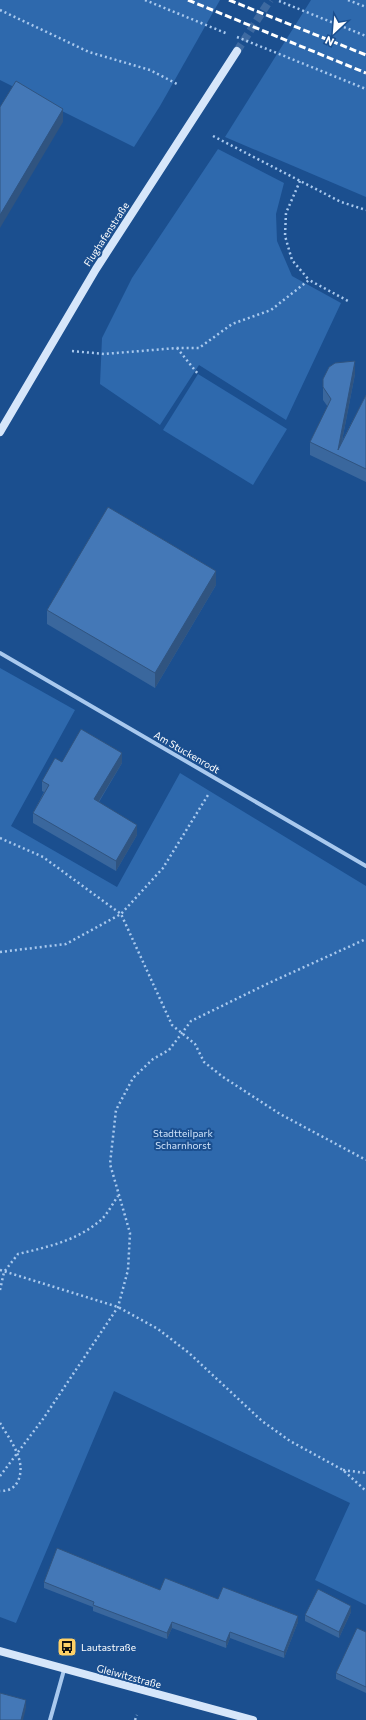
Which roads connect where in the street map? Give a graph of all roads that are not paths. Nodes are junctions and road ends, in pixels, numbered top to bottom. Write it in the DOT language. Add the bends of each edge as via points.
graph roads {
  1 [pos="237,51"];
  2 [pos="0,432"];
  3 [pos="0,653"];
  4 [pos="366,866"];
  5 [pos="0,1651"];
  6 [pos="64,1670"];
  7 [pos="50,1720"];
  8 [pos="253,1720"];
  1 -- 2 [label="main road, Flughafenstraße" via="96,269"];
  3 -- 4 [label="street, Am Stuckenrodt"];
  5 -- 6 [label="main road, Gleiwitzstraße"];
  6 -- 7 [label="street"];
  6 -- 8 [label="main road, Gleiwitzstraße"];
}
